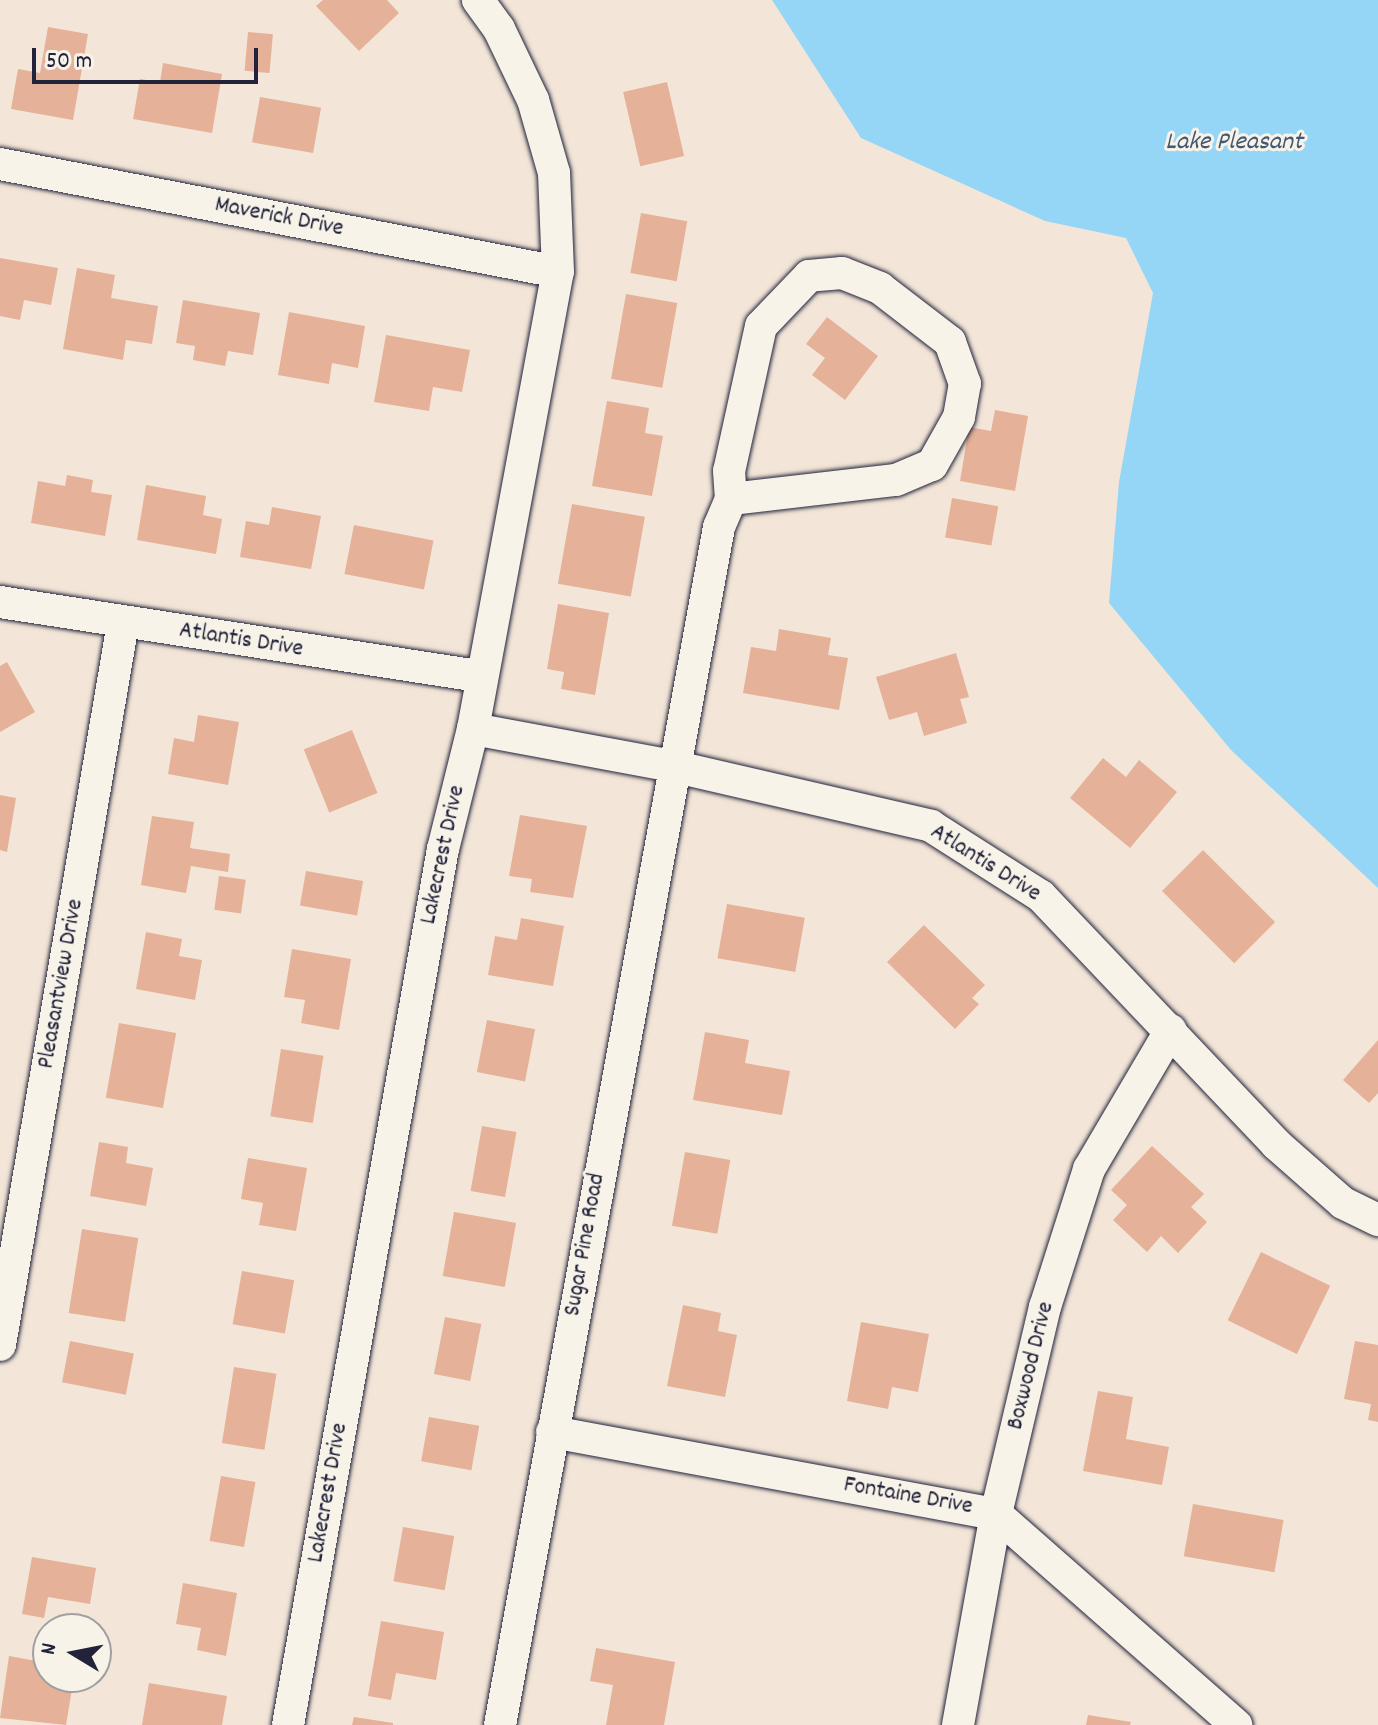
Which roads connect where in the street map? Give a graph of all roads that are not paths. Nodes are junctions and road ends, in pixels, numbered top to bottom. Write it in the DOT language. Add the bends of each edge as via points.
graph roads {
  1 [pos="478,0"];
  2 [pos="0,164"];
  3 [pos="558,272"];
  4 [pos="731,499"];
  5 [pos="0,602"];
  6 [pos="123,623"];
  7 [pos="482,677"];
  8 [pos="473,729"];
  9 [pos="672,766"];
  10 [pos="1171,1030"];
  11 [pos="1378,1220"];
  12 [pos="0,1345"];
  13 [pos="552,1432"];
  14 [pos="996,1514"];
  15 [pos="288,1725"];
  16 [pos="500,1725"];
  17 [pos="958,1725"];
  18 [pos="1236,1725"];
  1 -- 3 [label="street, Lakecrest Drive" via="499,29 533,100 546,143 554,173"];
  2 -- 3 [label="street, Maverick Drive"];
  3 -- 7 [label="street, Lakecrest Drive"];
  4 -- 4 [label="street" via="896,480 932,465 959,417 965,384 950,342 880,288 842,273 809,276 761,326 729,471"];
  4 -- 9 [label="street, Sugar Pine Road" via="719,527"];
  5 -- 6 [label="street, Atlantis Drive"];
  6 -- 7 [label="street, Atlantis Drive"];
  6 -- 12 [label="street, Pleasantview Drive"];
  7 -- 8 [label="street, Lakecrest Drive"];
  8 -- 9 [label="street, Atlantis Drive"];
  8 -- 15 [label="street, Lakecrest Drive" via="443,849"];
  9 -- 10 [label="street, Atlantis Drive" via="931,826 1041,896"];
  9 -- 13 [label="street, Sugar Pine Road"];
  10 -- 11 [label="street, Atlantis Drive" via="1276,1144 1343,1203"];
  10 -- 14 [label="street, Boxwood Drive" via="1089,1169 1045,1307"];
  13 -- 14 [label="street, Fontaine Drive"];
  13 -- 16 [label="street, Sugar Pine Road"];
  14 -- 17 [label="street, Boxwood Drive"];
  14 -- 18 [label="street, Fontaine Drive"];
}
